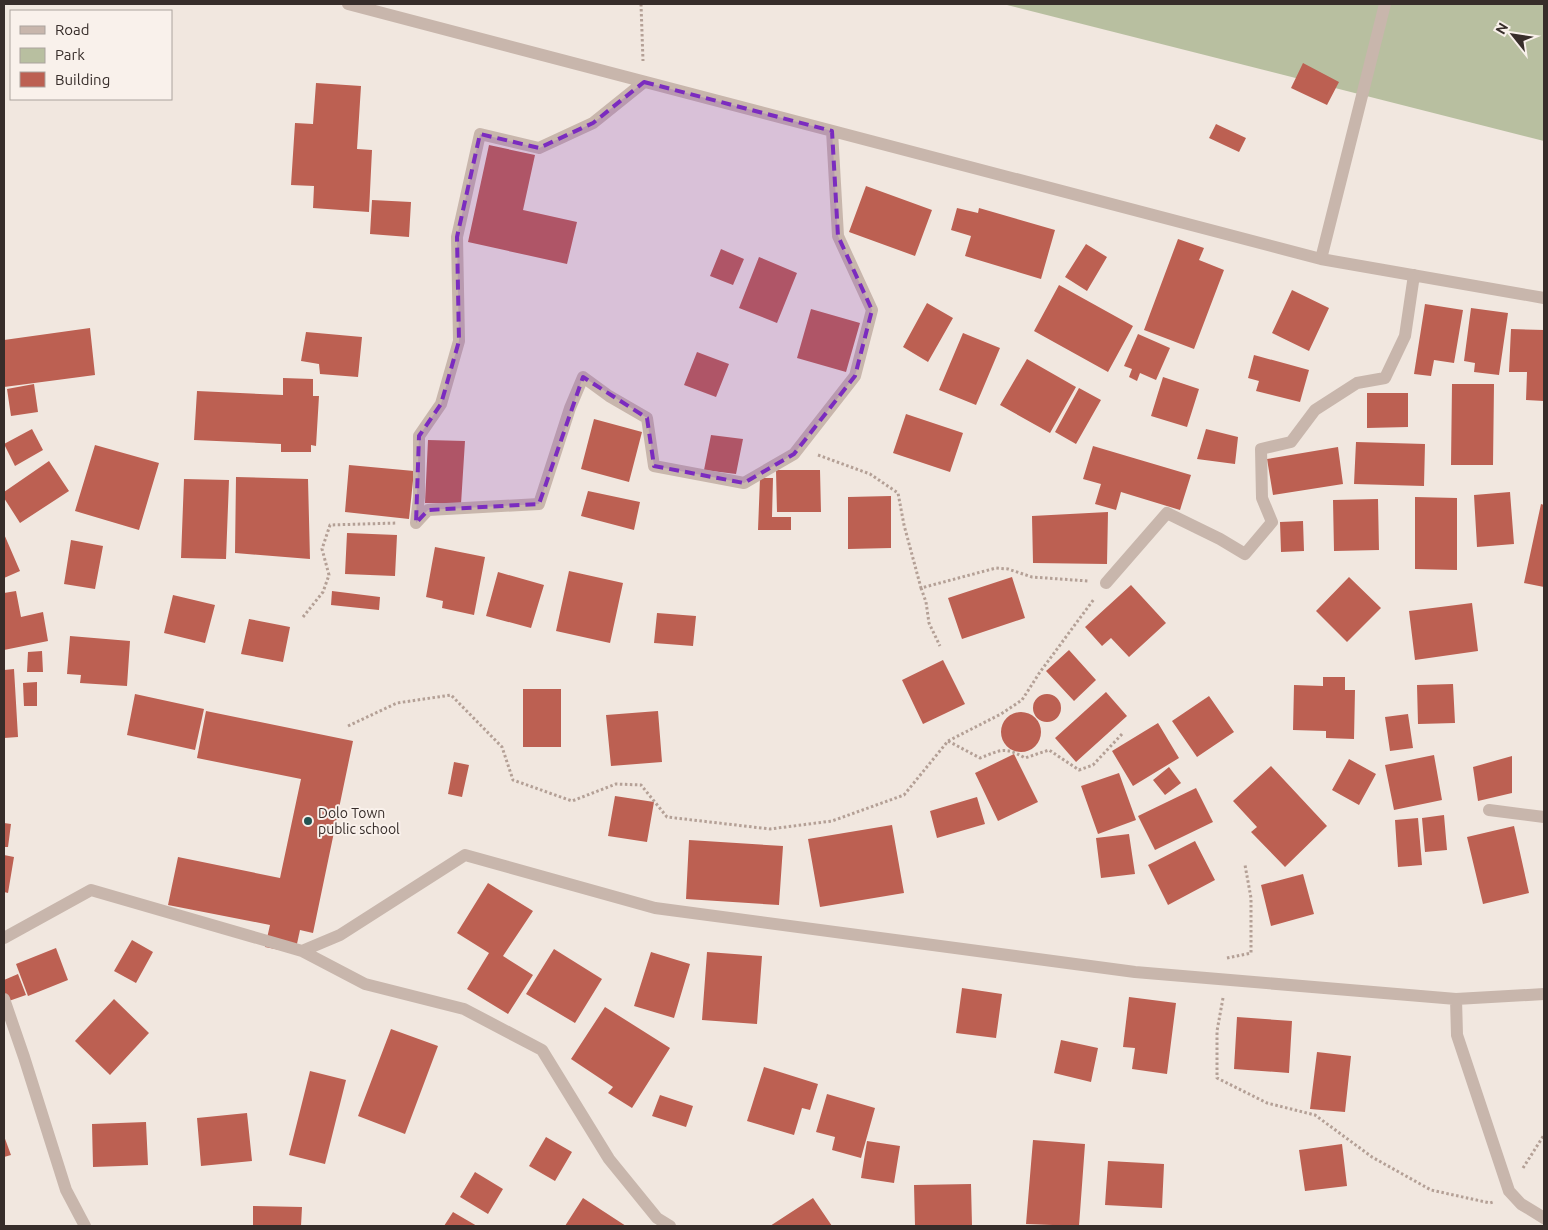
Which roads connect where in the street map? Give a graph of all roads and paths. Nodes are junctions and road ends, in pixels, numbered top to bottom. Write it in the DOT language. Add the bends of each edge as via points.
graph roads {
  1 [pos="348,4"];
  2 [pos="641,4"];
  3 [pos="1385,4"];
  4 [pos="644,82"];
  5 [pos="832,131"];
  6 [pos="1321,259"];
  7 [pos="1414,275"];
  8 [pos="1544,298"];
  9 [pos="799,448"];
  10 [pos="416,523"];
  11 [pos="1106,583"];
  12 [pos="921,588"];
  13 [pos="303,617"];
  14 [pos="940,646"];
  15 [pos="348,726"];
  16 [pos="1123,733"];
  17 [pos="948,740"];
  18 [pos="1489,810"];
  19 [pos="1544,817"];
  20 [pos="1245,864"];
  21 [pos="4,938"];
  22 [pos="302,951"];
  23 [pos="1222,959"];
  24 [pos="1226,979"];
  25 [pos="1544,994"];
  26 [pos="1456,999"];
  27 [pos="4,1000"];
  28 [pos="1544,1135"];
  29 [pos="1510,1191"];
  30 [pos="1544,1218"];
  31 [pos="85,1226"];
  32 [pos="670,1226"];
  1 -- 4 [label="street"];
  2 -- 4 [label="path"];
  3 -- 6 [label="street"];
  4 -- 5 [label="street"];
  4 -- 10 [label="street" via="593,123 539,148 480,134 456,236 459,342 441,404 419,436"];
  5 -- 6 [label="street"];
  5 -- 9 [label="street" via="838,236 872,310 855,376"];
  6 -- 7 [label="street"];
  7 -- 8 [label="street"];
  7 -- 11 [label="street" via="1405,336 1385,378 1357,383 1315,410 1291,442 1261,449 1262,498 1272,522 1245,554 1220,538 1167,513"];
  9 -- 10 [label="street" via="744,483 654,466 647,418 582,377 539,504 428,510"];
  9 -- 12 [label="path" via="870,474 898,493"];
  10 -- 13 [label="path" via="330,525 322,549 329,575 323,592"];
  11 -- 12 [label="path" via="1032,577 1008,568 996,568"];
  11 -- 17 [label="path" via="1022,700"];
  12 -- 14 [label="path" via="929,623"];
  15 -- 17 [label="path" via="397,703 451,695 502,747 513,780 572,800 616,784 641,786 667,817 770,829 832,820 904,794"];
  16 -- 17 [label="path" via="1093,766 1079,770 1049,750 1025,758 1001,750 980,758"];
  18 -- 19 [label="street"];
  20 -- 23 [label="path" via="1251,898 1251,953"];
  21 -- 22 [label="street" via="91,890"];
  22 -- 24 [label="street" via="340,935 465,854 655,908 1135,972"];
  22 -- 32 [label="street" via="365,984 464,1009 542,1050 609,1159 657,1218"];
  24 -- 26 [label="street"];
  24 -- 29 [label="path" via="1217,1032 1217,1078 1267,1104 1314,1115 1372,1157 1431,1190 1490,1204"];
  25 -- 26 [label="street"];
  26 -- 29 [label="street" via="1457,1035"];
  27 -- 31 [label="street" via="66,1190"];
  28 -- 29 [label="path"];
  29 -- 30 [label="street" via="1521,1204"];
}
